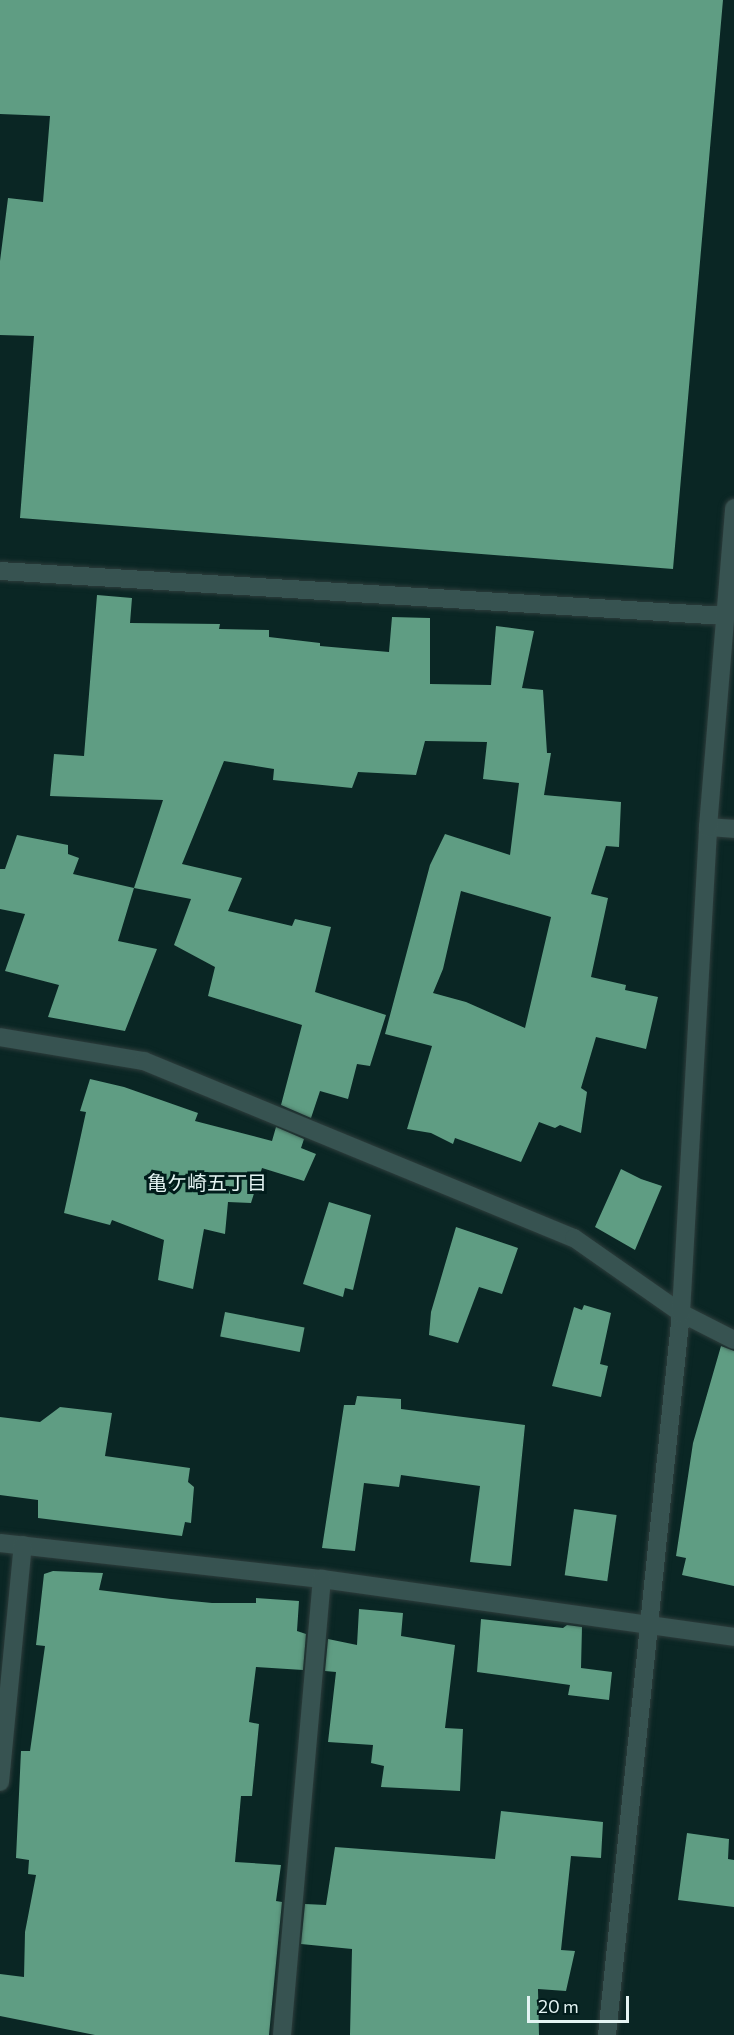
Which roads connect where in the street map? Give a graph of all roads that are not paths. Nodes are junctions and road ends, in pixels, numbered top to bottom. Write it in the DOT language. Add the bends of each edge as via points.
graph roads {
  1 [pos="734,508"];
  2 [pos="0,571"];
  3 [pos="725,616"];
  4 [pos="708,827"];
  5 [pos="734,829"];
  6 [pos="0,1036"];
  7 [pos="681,1313"];
  8 [pos="734,1340"];
  9 [pos="0,1543"];
  10 [pos="23,1545"];
  11 [pos="322,1579"];
  12 [pos="649,1625"];
  13 [pos="734,1637"];
  14 [pos="0,1782"];
  15 [pos="282,2035"];
  16 [pos="607,2035"];
  1 -- 3 [label="street"];
  2 -- 3 [label="street"];
  3 -- 4 [label="street"];
  4 -- 5 [label="street"];
  4 -- 7 [label="street"];
  6 -- 7 [label="street" via="155,1065 574,1238"];
  7 -- 8 [label="street"];
  7 -- 12 [label="street"];
  9 -- 10 [label="street"];
  10 -- 11 [label="street"];
  10 -- 14 [label="street"];
  11 -- 12 [label="street"];
  11 -- 15 [label="street"];
  12 -- 13 [label="street"];
  12 -- 16 [label="street"];
}
